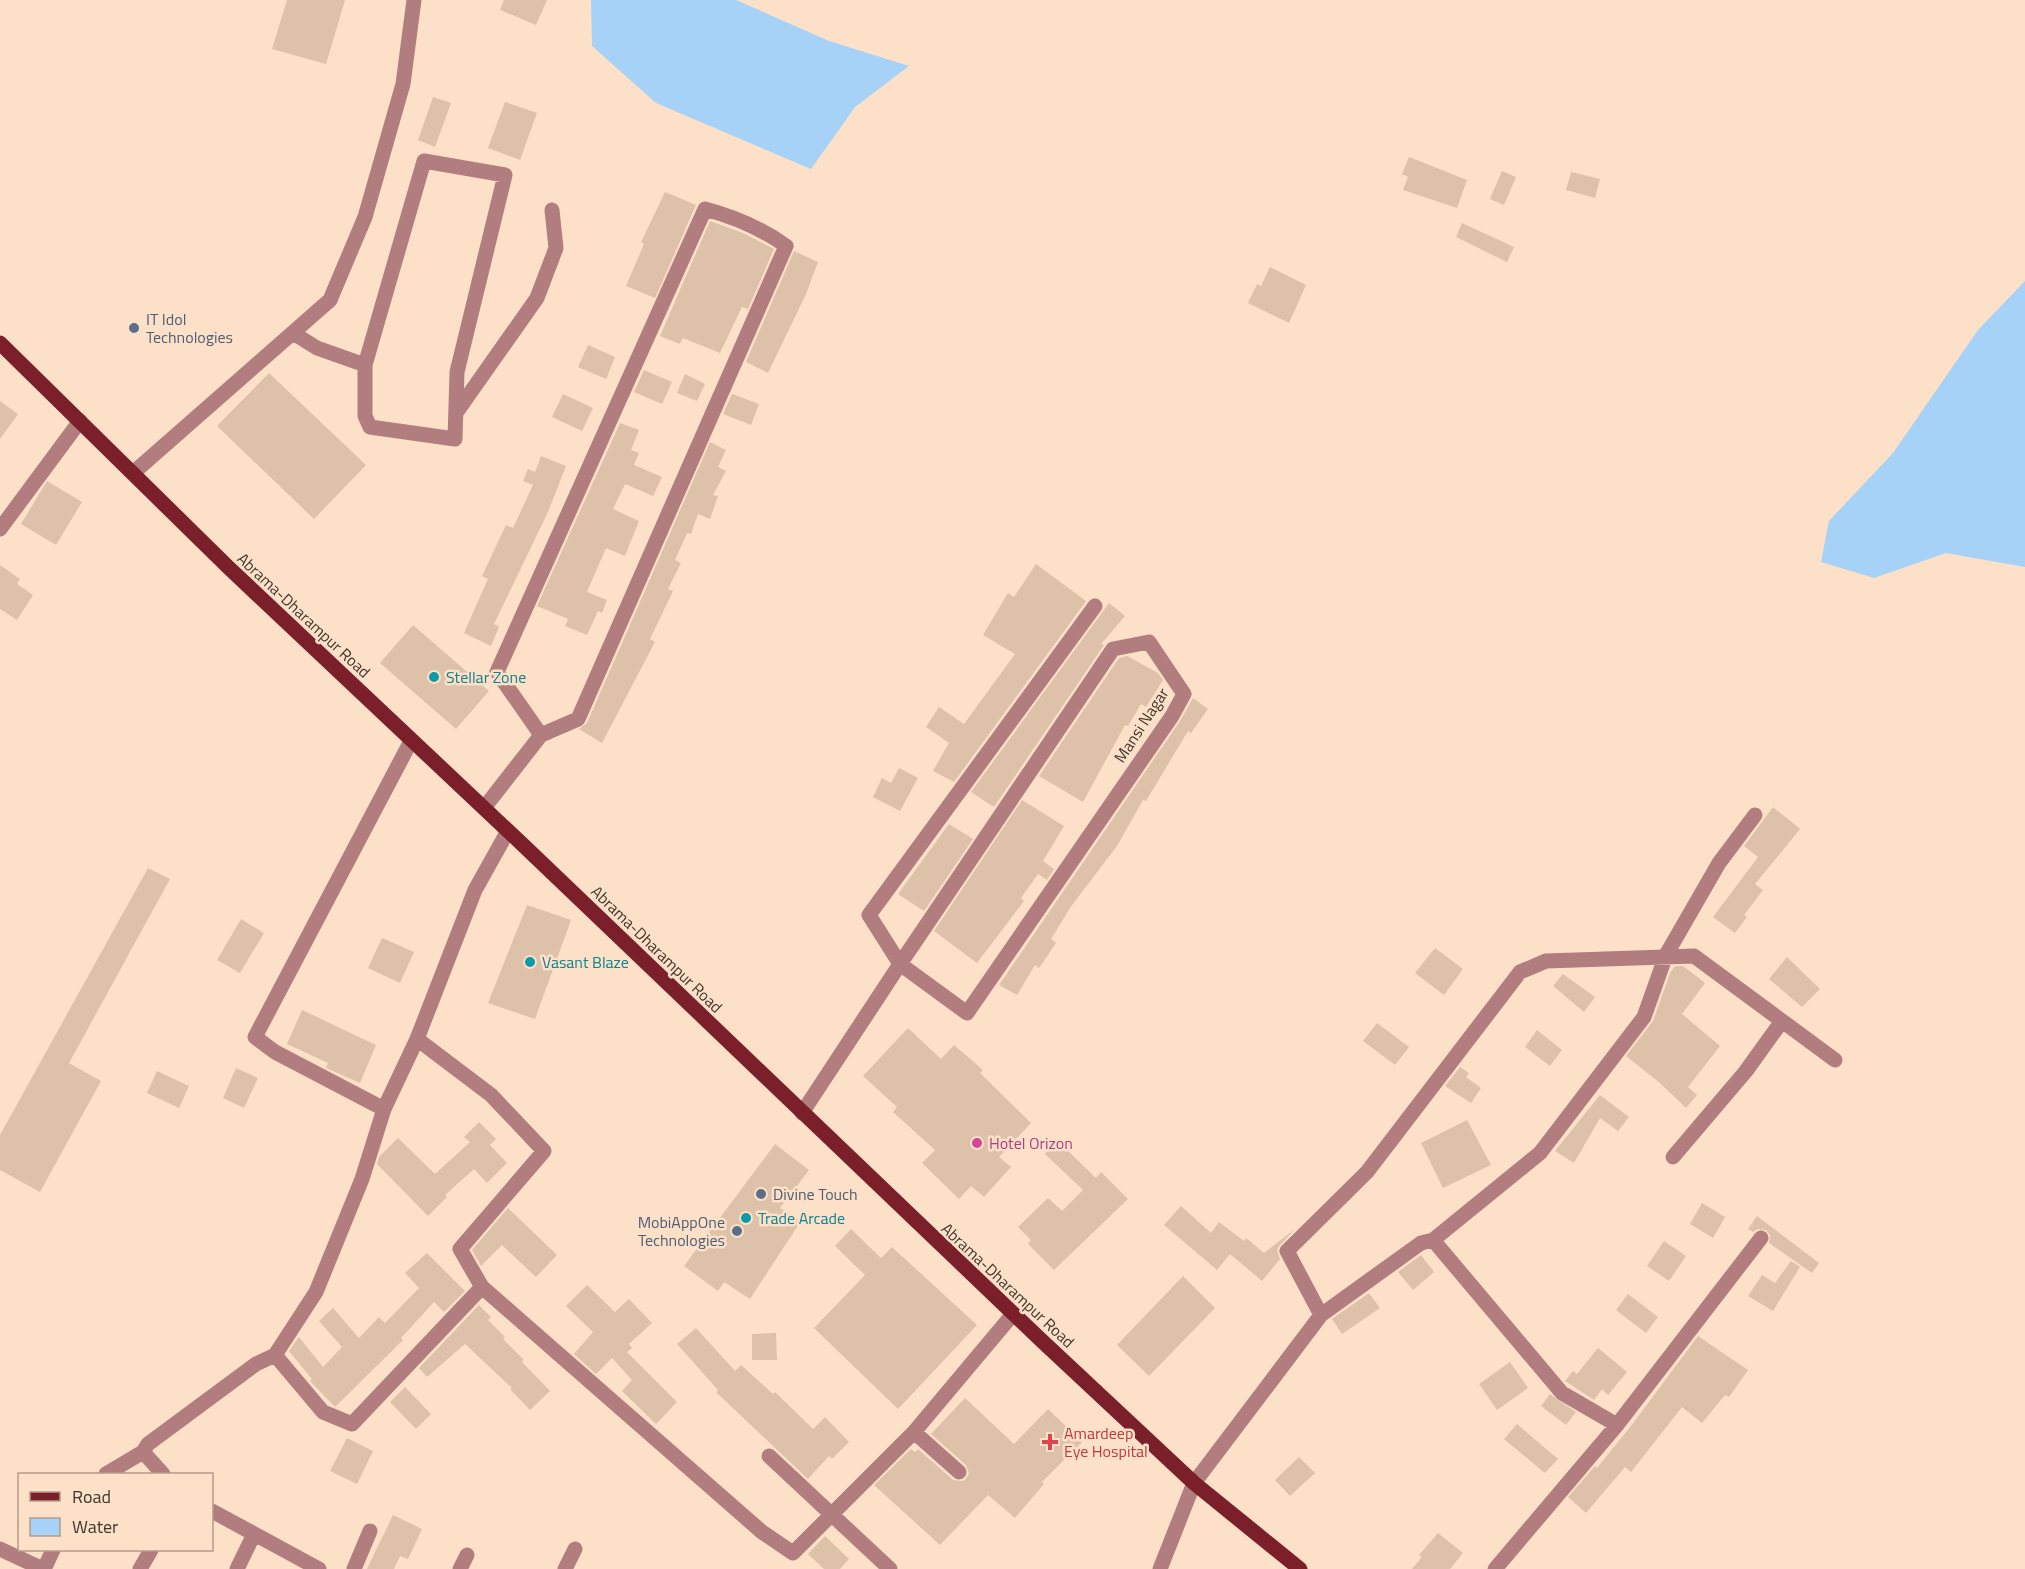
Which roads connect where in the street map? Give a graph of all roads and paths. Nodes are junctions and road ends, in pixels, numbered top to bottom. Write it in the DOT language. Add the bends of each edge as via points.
graph roads {
  1 [pos="414,0"];
  2 [pos="552,210"];
  3 [pos="292,333"];
  4 [pos="0,343"];
  5 [pos="365,365"];
  6 [pos="456,413"];
  7 [pos="80,421"];
  8 [pos="133,473"];
  9 [pos="0,529"];
  10 [pos="1095,606"];
  11 [pos="541,735"];
  12 [pos="411,741"];
  13 [pos="484,808"];
  14 [pos="1755,815"];
  15 [pos="508,831"];
  16 [pos="1666,955"];
  17 [pos="900,964"];
  18 [pos="1782,1021"];
  19 [pos="417,1039"];
  20 [pos="1835,1060"];
  21 [pos="384,1109"];
  22 [pos="802,1113"];
  23 [pos="1673,1157"];
  24 [pos="1761,1238"];
  25 [pos="1433,1240"];
  26 [pos="482,1287"];
  27 [pos="1013,1314"];
  28 [pos="1320,1315"];
  29 [pos="275,1355"];
  30 [pos="1617,1425"];
  31 [pos="914,1432"];
  32 [pos="143,1452"];
  33 [pos="769,1456"];
  34 [pos="959,1472"];
  35 [pos="108,1473"];
  36 [pos="162,1473"];
  37 [pos="1194,1482"];
  38 [pos="213,1512"];
  39 [pos="832,1515"];
  40 [pos="370,1531"];
  41 [pos="254,1534"];
  42 [pos="0,1549"];
  43 [pos="575,1549"];
  44 [pos="53,1551"];
  45 [pos="150,1551"];
  46 [pos="44,1569"];
  47 [pos="140,1569"];
  48 [pos="237,1569"];
  49 [pos="319,1569"];
  50 [pos="354,1569"];
  51 [pos="565,1569"];
  52 [pos="890,1569"];
  53 [pos="1160,1569"];
  54 [pos="1300,1569"];
  55 [pos="1495,1569"];
  1 -- 3 [label="street" via="402,84 365,217 330,300"];
  2 -- 6 [label="street" via="556,248 537,298"];
  3 -- 5 [label="street" via="317,348"];
  3 -- 8 [label="street"];
  4 -- 7 [label="main road, Abrama-Dharampur Road"];
  5 -- 6 [label="street" via="365,416 370,427 455,439"];
  5 -- 6 [label="street" via="424,161 505,175 457,372"];
  7 -- 8 [label="main road, Abrama-Dharampur Road"];
  7 -- 9 [label="street"];
  8 -- 12 [label="main road, Abrama-Dharampur Road"];
  10 -- 17 [label="street, Mansi Nagar" via="869,915"];
  11 -- 11 [label="street" via="498,672 705,209 743,221 786,246 578,719"];
  11 -- 13 [label="street"];
  12 -- 13 [label="main road, Abrama-Dharampur Road"];
  12 -- 21 [label="street" via="255,1037 275,1052"];
  13 -- 15 [label="main road, Abrama-Dharampur Road"];
  14 -- 16 [label="street" via="1719,863"];
  15 -- 19 [label="street" via="475,890"];
  15 -- 22 [label="main road, Abrama-Dharampur Road"];
  16 -- 18 [label="street" via="1694,956"];
  16 -- 25 [label="street" via="1644,1017 1540,1153"];
  16 -- 28 [label="street" via="1546,961 1520,972 1367,1172 1287,1251"];
  17 -- 17 [label="street, Mansi Nagar" via="967,1013 1184,694 1149,642 1113,649"];
  17 -- 22 [label="street, Mansi Nagar"];
  18 -- 20 [label="street"];
  18 -- 23 [label="street" via="1746,1071"];
  19 -- 21 [label="street"];
  19 -- 26 [label="street" via="492,1095 544,1151 460,1249"];
  21 -- 29 [label="street" via="362,1179 316,1292"];
  22 -- 27 [label="main road, Abrama-Dharampur Road"];
  24 -- 30 [label="street"];
  25 -- 28 [label="street" via="1421,1243"];
  25 -- 30 [label="street" via="1562,1393"];
  26 -- 29 [label="street" via="352,1424 324,1412"];
  26 -- 39 [label="street" via="762,1532 793,1552"];
  27 -- 31 [label="street"];
  27 -- 37 [label="main road, Abrama-Dharampur Road"];
  28 -- 37 [label="street"];
  29 -- 32 [label="street" via="256,1364 148,1444"];
  30 -- 55 [label="street"];
  31 -- 34 [label="street"];
  31 -- 39 [label="street"];
  32 -- 35 [label="street"];
  32 -- 36 [label="street"];
  33 -- 39 [label="street"];
  37 -- 53 [label="street"];
  37 -- 54 [label="main road, Abrama-Dharampur Road"];
  38 -- 41 [label="street"];
  39 -- 52 [label="street"];
  40 -- 50 [label="street"];
  41 -- 48 [label="street"];
  41 -- 49 [label="street"];
  42 -- 46 [label="street"];
  43 -- 51 [label="street"];
  44 -- 46 [label="street"];
  45 -- 47 [label="street"];
}
